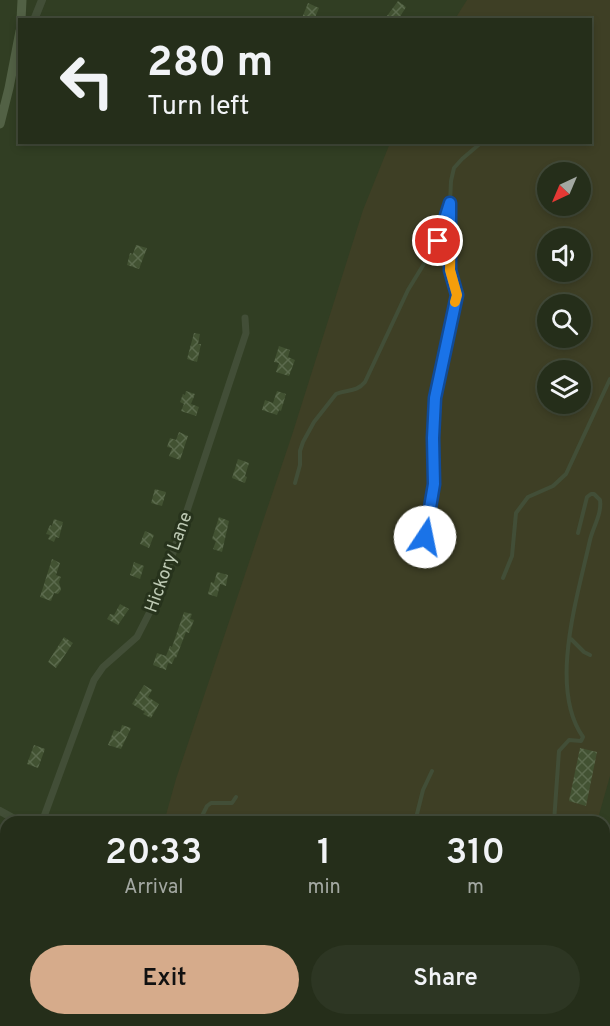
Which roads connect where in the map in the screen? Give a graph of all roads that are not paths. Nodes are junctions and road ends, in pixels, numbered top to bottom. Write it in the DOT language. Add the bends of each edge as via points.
graph roads {
  1 [pos="22,0"];
  2 [pos="42,0"];
  3 [pos="21,18"];
  4 [pos="35,18"];
  5 [pos="18,38"];
  6 [pos="0,124"];
  7 [pos="480,144"];
  8 [pos="450,203"];
  9 [pos="245,318"];
  10 [pos="610,379"];
  11 [pos="295,483"];
  12 [pos="578,532"];
  13 [pos="425,537"];
  14 [pos="503,578"];
  15 [pos="571,639"];
  16 [pos="590,655"];
  17 [pos="432,771"];
  18 [pos="236,797"];
  19 [pos="44,816"];
  20 [pos="202,816"];
  21 [pos="416,816"];
  22 [pos="554,816"];
  1 -- 3 [label="main road"];
  2 -- 4 [label="street"];
  5 -- 6 [label="main road"];
  7 -- 8 [label="lane" via="454,168"];
  8 -- 11 [label="lane" via="438,241 408,290 365,382 353,392 336,394 307,433"];
  8 -- 13 [label="lane" via="450,270 457,295 435,398 434,484"];
  9 -- 19 [label="street, Hickory Lane" via="246,333 160,592 137,637 94,680"];
  10 -- 14 [label="lane" via="566,474 553,486 528,497 519,507 512,556"];
  12 -- 15 [label="lane" via="587,497 594,494 601,507 592,531"];
  15 -- 16 [label="lane"];
  15 -- 22 [label="lane" via="566,666 567,695 573,721 583,737 581,741 569,740 559,751"];
  17 -- 21 [label="lane"];
  18 -- 20 [label="lane" via="232,803 211,802"];
}
